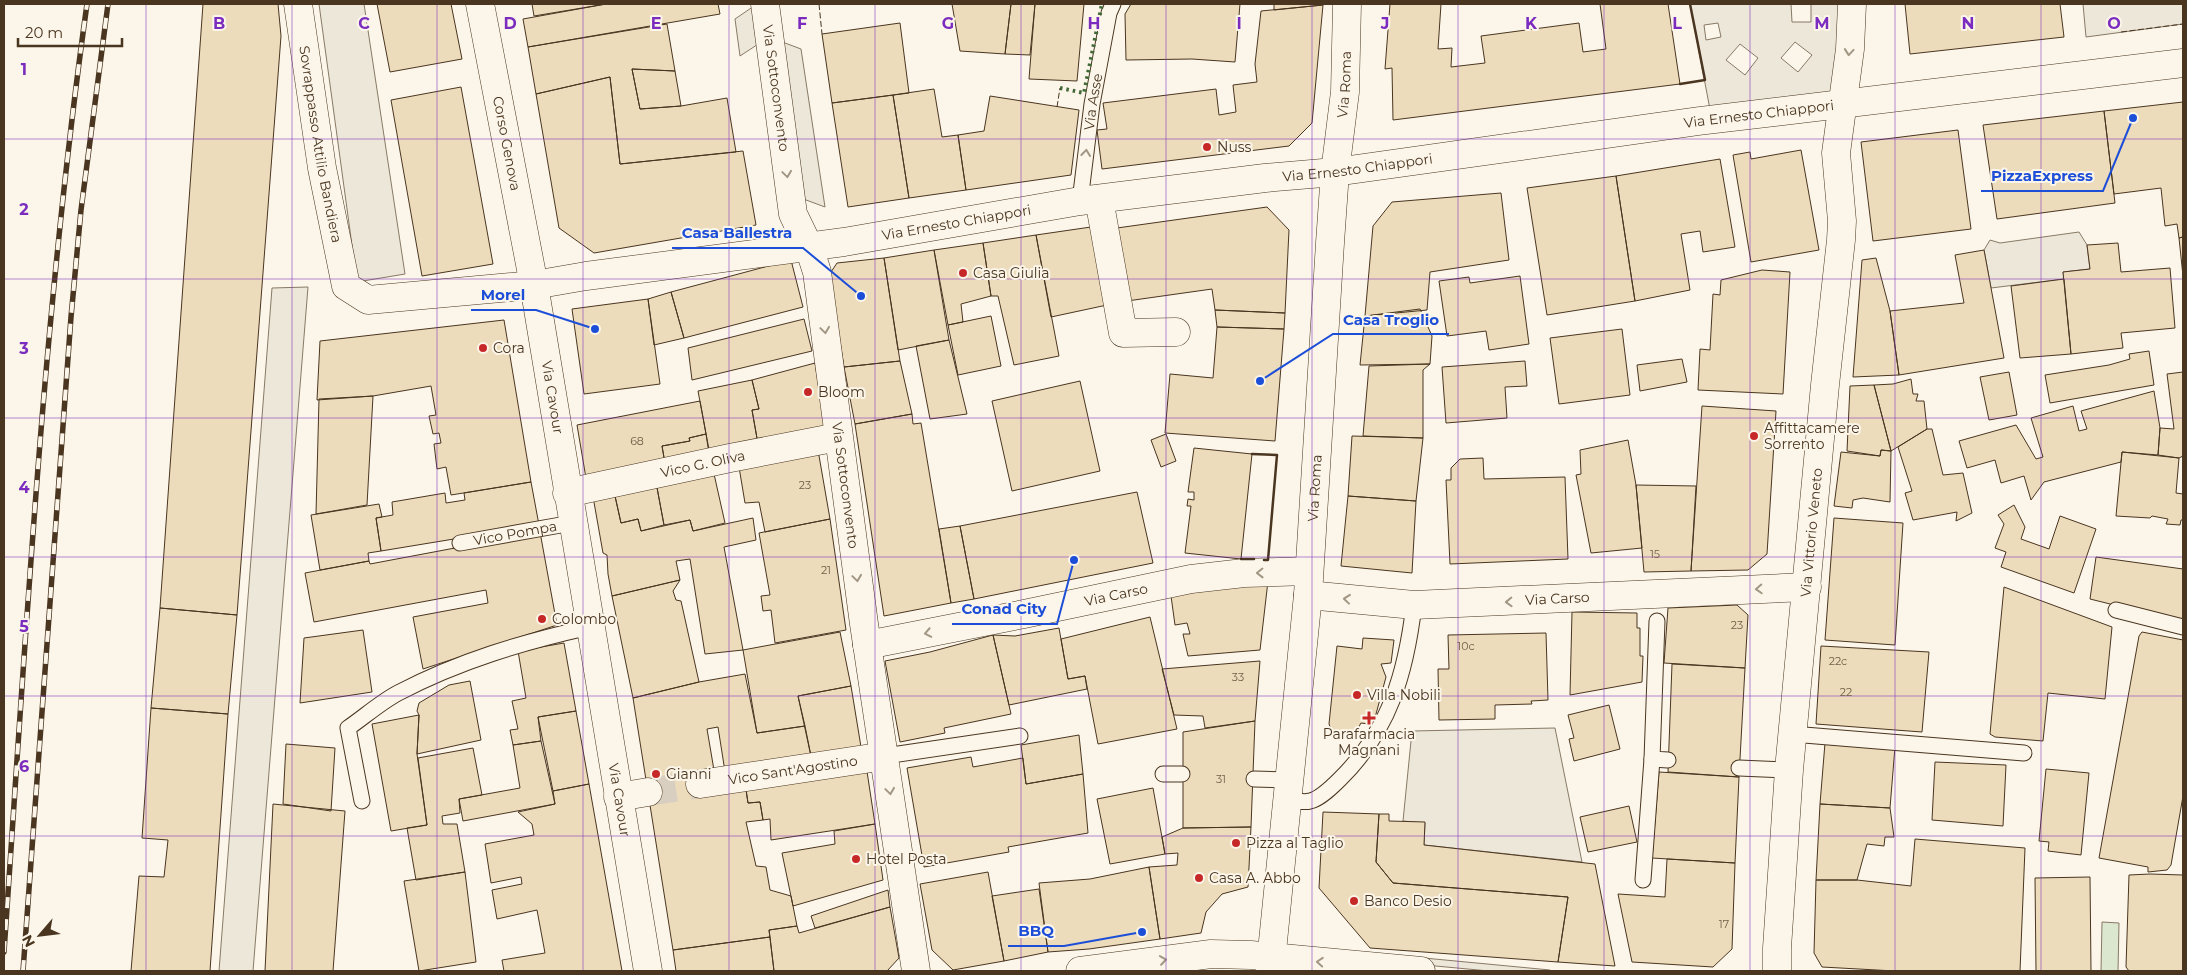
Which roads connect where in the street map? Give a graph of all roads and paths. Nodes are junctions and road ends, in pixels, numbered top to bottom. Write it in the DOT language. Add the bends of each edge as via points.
graph roads {
  1 [pos="298,4"];
  2 [pos="480,4"];
  3 [pos="765,4"];
  4 [pos="1113,4"];
  5 [pos="1347,4"];
  6 [pos="1852,4"];
  7 [pos="2183,63"];
  8 [pos="1841,105"];
  9 [pos="1335,172"];
  10 [pos="1090,200"];
  11 [pos="809,247"];
  12 [pos="534,285"];
  13 [pos="346,286"];
  14 [pos="1176,332"];
  15 [pos="838,437"];
  16 [pos="567,492"];
  17 [pos="572,523"];
  18 [pos="460,543"];
  19 [pos="1308,583"];
  20 [pos="1807,587"];
  21 [pos="1414,606"];
  22 [pos="2116,610"];
  23 [pos="1657,620"];
  24 [pos="590,627"];
  25 [pos="2183,627"];
  26 [pos="867,645"];
  27 [pos="1792,734"];
  28 [pos="1020,736"];
  29 [pos="2024,753"];
  30 [pos="885,756"];
  31 [pos="1652,758"];
  32 [pos="1668,760"];
  33 [pos="1740,768"];
  34 [pos="1789,770"];
  35 [pos="1163,774"];
  36 [pos="1182,774"];
  37 [pos="1254,779"];
  38 [pos="700,784"];
  39 [pos="1287,790"];
  40 [pos="648,792"];
  41 [pos="618,797"];
  42 [pos="362,800"];
  43 [pos="1643,880"];
  44 [pos="1271,964"];
  45 [pos="648,971"];
  46 [pos="916,971"];
  47 [pos="1080,971"];
  48 [pos="1421,971"];
  49 [pos="1777,971"];
  1 -- 13 [label="street, Sovrappasso Attilio Bandiera" via="322,168"];
  2 -- 12 [label="street, Corso Genova"];
  3 -- 11 [label="street, Via Sottoconvento, one-way" via="793,214"];
  10 -- 4 [label="lane, Via Asse, one-way" via="1095,83"];
  5 -- 9 [label="street, Via Roma" via="1345,98"];
  6 -- 8 [label="street, Via Vittorio Veneto, one-way" via="1850,49"];
  7 -- 8 [label="street, Via Ernesto Chiappori"];
  8 -- 9 [label="street, Via Ernesto Chiappori" via="1699,121"];
  8 -- 20 [label="street, Via Vittorio Veneto" via="1836,153 1841,240"];
  9 -- 10 [label="street, Via Ernesto Chiappori"];
  9 -- 19 [label="street, Via Roma"];
  10 -- 11 [label="street, Via Ernesto Chiappori"];
  10 -- 14 [label="street, Via Asse" via="1123,333"];
  11 -- 12 [label="street, Via Ernesto Chiappori"];
  11 -- 15 [label="street, Via Sottoconvento, one-way" via="817,272"];
  12 -- 13 [label="street, Via Ernesto Chiappori" via="368,300"];
  12 -- 16 [label="street, Via Cavour"];
  15 -- 16 [label="street, Vico G. Oliva"];
  15 -- 26 [label="street, Via Sottoconvento, one-way"];
  16 -- 17 [label="street, Via Cavour"];
  17 -- 18 [label="lane, Vico Pompa"];
  17 -- 24 [label="street, Via Cavour"];
  21 -- 19 [label="street, Via Carso, one-way"];
  19 -- 26 [label="street, Via Carso, one-way" via="1244,573 1191,579"];
  19 -- 39 [label="street, Via Roma"];
  20 -- 21 [label="street, Via Carso, one-way"];
  20 -- 27 [label="street, Via Vittorio Veneto"];
  21 -- 39 [label="lane" via="1409,646 1400,679 1383,724 1370,745 1330,788 1310,801"];
  22 -- 25 [label="lane"];
  23 -- 31 [label="lane"];
  24 -- 41 [label="street, Via Cavour"];
  24 -- 42 [label="lane" via="528,641 468,661 397,694 348,728"];
  26 -- 30 [label="street, Via Sottoconvento"];
  27 -- 29 [label="lane"];
  27 -- 34 [label="street, Via Vittorio Veneto"];
  28 -- 30 [label="lane"];
  30 -- 38 [label="street, Vico Sant'Agostino"];
  30 -- 46 [label="street, Via Sottoconvento, one-way"];
  31 -- 32 [label="lane"];
  31 -- 43 [label="lane"];
  33 -- 34 [label="lane"];
  34 -- 49 [label="street, Via Vittorio Veneto"];
  35 -- 36 [label="lane"];
  37 -- 39 [label="lane"];
  39 -- 44 [label="street, Via Roma"];
  40 -- 41 [label="street"];
  41 -- 45 [label="street, Via Cavour"];
  47 -- 44 [label="street, one-way" via="1211,954"];
  48 -- 44 [label="street, one-way"];
}
